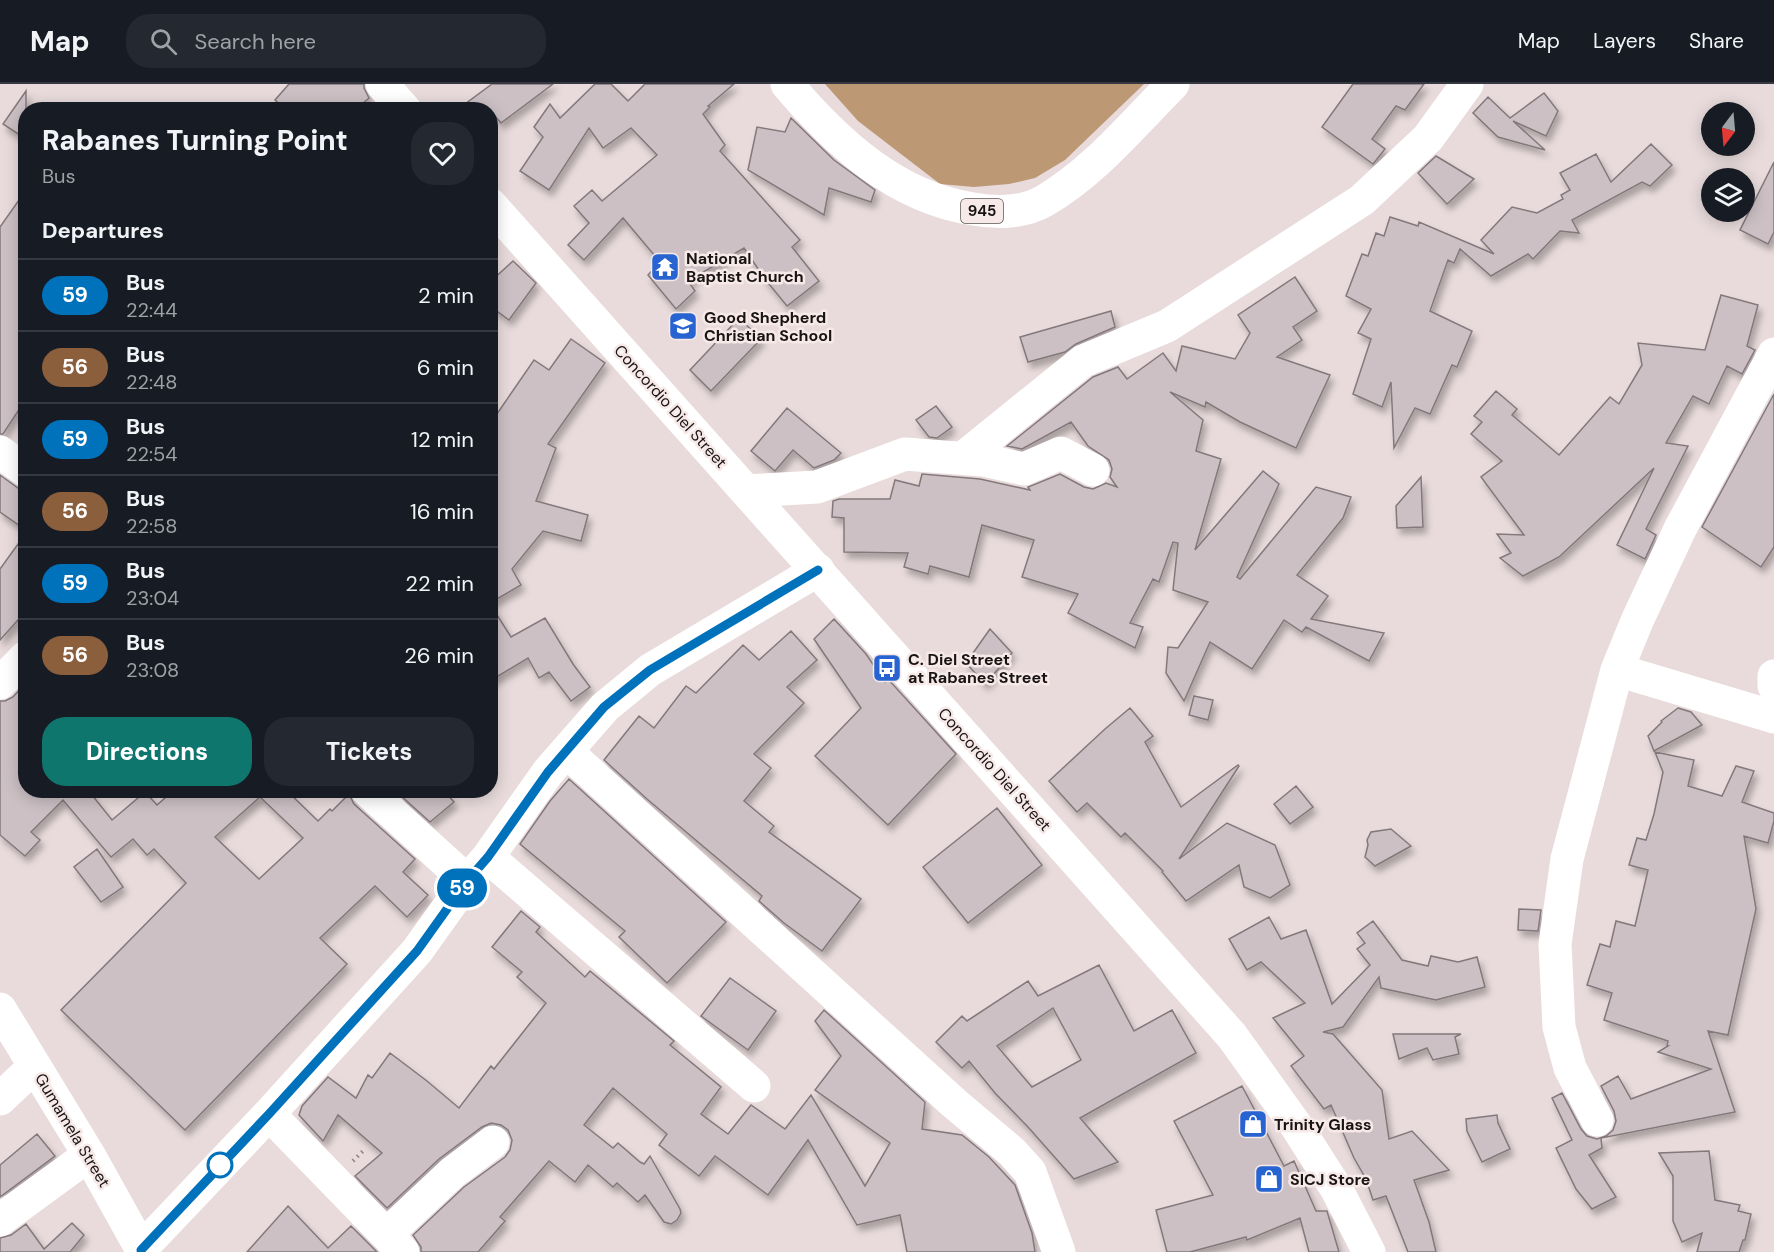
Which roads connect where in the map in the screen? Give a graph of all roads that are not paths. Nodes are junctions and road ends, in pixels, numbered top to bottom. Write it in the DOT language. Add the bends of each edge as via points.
graph roads {
  1 [pos="382,84"];
  2 [pos="787,84"];
  3 [pos="1173,84"];
  4 [pos="1467,84"];
  5 [pos="398,102"];
  6 [pos="498,213"];
  7 [pos="1774,354"];
  8 [pos="0,452"];
  9 [pos="963,458"];
  10 [pos="18,465"];
  11 [pos="1093,470"];
  12 [pos="747,491"];
  13 [pos="818,570"];
  14 [pos="18,665"];
  15 [pos="1617,670"];
  16 [pos="1774,676"];
  17 [pos="0,683"];
  18 [pos="1774,686"];
  19 [pos="1774,717"];
  20 [pos="566,750"];
  21 [pos="378,798"];
  22 [pos="477,869"];
  23 [pos="0,1009"];
  24 [pos="35,1066"];
  25 [pos="754,1086"];
  26 [pos="0,1099"];
  27 [pos="269,1114"];
  28 [pos="1596,1120"];
  29 [pos="493,1142"];
  30 [pos="89,1155"];
  31 [pos="0,1220"];
  32 [pos="395,1243"];
  33 [pos="142,1251"];
  34 [pos="1059,1252"];
  35 [pos="1369,1252"];
  1 -- 5 [label="street"];
  2 -- 3 [label="street, 945" via="865,162 890,179 950,206 986,211 1014,211 1042,202 1069,184"];
  4 -- 9 [label="street" via="1428,138 1362,200 1167,326 1083,361"];
  6 -- 12 [label="street, Concordio Diel Street"];
  7 -- 15 [label="street" via="1680,529"];
  8 -- 10 [label="street"];
  9 -- 11 [label="street" via="1024,469 1060,453"];
  9 -- 12 [label="street" via="905,454 818,487"];
  12 -- 13 [label="street, Concordio Diel Street"];
  13 -- 20 [label="street" via="650,670 604,707"];
  13 -- 35 [label="street, Concordio Diel Street" via="1232,1035 1336,1188"];
  14 -- 17 [label="street"];
  15 -- 19 [label="street"];
  15 -- 28 [label="street" via="1566,859 1555,944 1559,1027 1570,1068"];
  16 -- 18 [label="street"];
  20 -- 22 [label="street"];
  20 -- 34 [label="street" via="1012,1152 1030,1172"];
  21 -- 22 [label="street"];
  22 -- 25 [label="street"];
  22 -- 27 [label="street" via="417,951"];
  23 -- 24 [label="street, Gumamela Street"];
  24 -- 26 [label="street"];
  24 -- 30 [label="street, Gumamela Street"];
  27 -- 32 [label="street"];
  27 -- 33 [label="street"];
  29 -- 32 [label="street" via="452,1173"];
  30 -- 31 [label="street"];
  30 -- 33 [label="street, Gumamela Street"];
}
